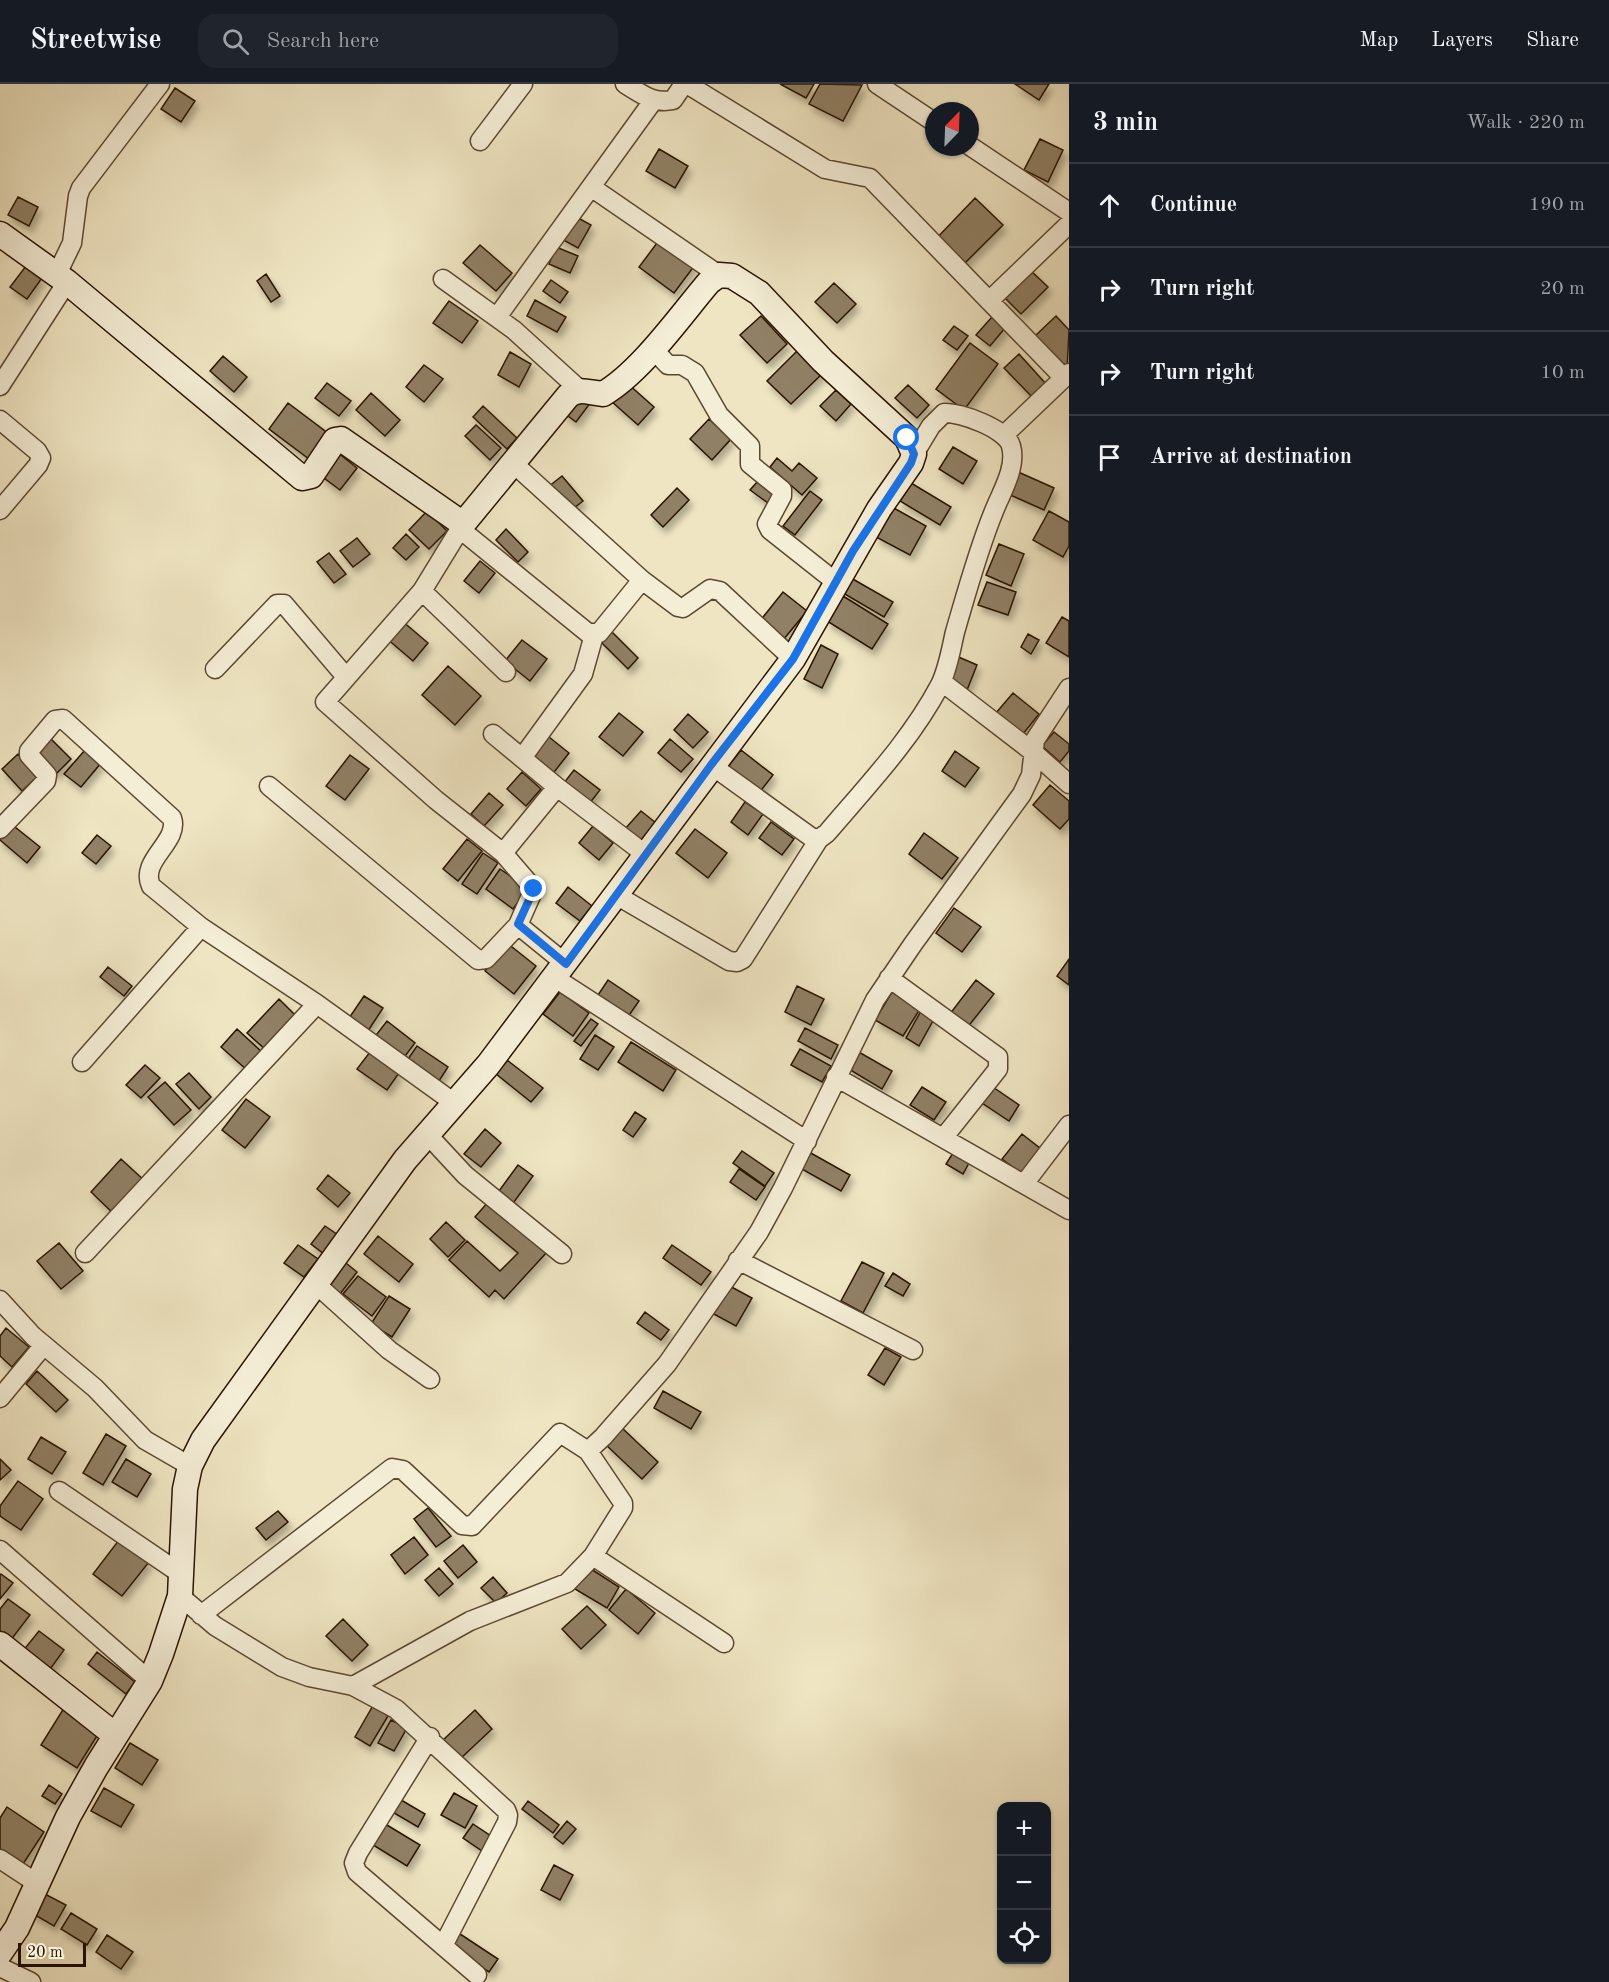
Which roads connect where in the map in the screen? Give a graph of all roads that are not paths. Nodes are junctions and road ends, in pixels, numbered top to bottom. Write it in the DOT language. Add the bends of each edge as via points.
graph roads {
  1 [pos="160,84"];
  2 [pos="523,84"];
  3 [pos="626,84"];
  4 [pos="686,84"];
  5 [pos="877,84"];
  6 [pos="653,100"];
  7 [pos="925,116"];
  8 [pos="480,141"];
  9 [pos="979,152"];
  10 [pos="591,187"];
  11 [pos="1069,212"];
  12 [pos="1069,224"];
  13 [pos="0,234"];
  14 [pos="719,275"];
  15 [pos="62,278"];
  16 [pos="443,279"];
  17 [pos="989,301"];
  18 [pos="497,317"];
  19 [pos="652,349"];
  20 [pos="1066,375"];
  21 [pos="0,386"];
  22 [pos="580,390"];
  23 [pos="0,420"];
  24 [pos="1004,435"];
  25 [pos="914,454"];
  26 [pos="514,464"];
  27 [pos="0,510"];
  28 [pos="462,526"];
  29 [pos="642,580"];
  30 [pos="837,583"];
  31 [pos="422,591"];
  32 [pos="594,635"];
  33 [pos="793,659"];
  34 [pos="215,669"];
  35 [pos="506,672"];
  36 [pos="346,677"];
  37 [pos="942,682"];
  38 [pos="1069,688"];
  39 [pos="494,734"];
  40 [pos="1033,752"];
  41 [pos="522,758"];
  42 [pos="711,765"];
  43 [pos="1069,784"];
  44 [pos="269,786"];
  45 [pos="557,787"];
  46 [pos="0,829"];
  47 [pos="819,839"];
  48 [pos="503,853"];
  49 [pos="645,854"];
  50 [pos="616,895"];
  51 [pos="518,924"];
  52 [pos="201,927"];
  53 [pos="560,971"];
  54 [pos="889,978"];
  55 [pos="317,1004"];
  56 [pos="82,1062"];
  57 [pos="836,1077"];
  58 [pos="453,1102"];
  59 [pos="1069,1125"];
  60 [pos="427,1134"];
  61 [pos="944,1137"];
  62 [pos="807,1141"];
  63 [pos="1023,1185"];
  64 [pos="1069,1210"];
  65 [pos="85,1253"];
  66 [pos="562,1254"];
  67 [pos="738,1260"];
  68 [pos="317,1285"];
  69 [pos="0,1300"];
  70 [pos="44,1345"];
  71 [pos="913,1350"];
  72 [pos="430,1379"];
  73 [pos="0,1398"];
  74 [pos="588,1451"];
  75 [pos="190,1466"];
  76 [pos="59,1491"];
  77 [pos="0,1550"];
  78 [pos="593,1556"];
  79 [pos="180,1585"];
  80 [pos="201,1615"];
  81 [pos="724,1643"];
  82 [pos="0,1644"];
  83 [pos="150,1681"];
  84 [pos="353,1686"];
  85 [pos="115,1736"];
  86 [pos="430,1737"];
  87 [pos="0,1859"];
  88 [pos="38,1884"];
  89 [pos="443,1946"];
  90 [pos="0,1953"];
  91 [pos="0,1967"];
  92 [pos="477,1975"];
  93 [pos="31,1982"];
  1 -- 15 [label="street" via="81,188"];
  2 -- 8 [label="street"];
  3 -- 6 [label="street"];
  4 -- 6 [label="street" via="673,99"];
  4 -- 17 [label="street" via="825,169 870,178"];
  5 -- 7 [label="street"];
  6 -- 10 [label="street"];
  9 -- 11 [label="street"];
  10 -- 14 [label="street"];
  10 -- 18 [label="street"];
  12 -- 17 [label="street"];
  13 -- 15 [label="street"];
  14 -- 19 [label="street"];
  14 -- 25 [label="street" via="732,276 759,293 830,368 907,438"];
  15 -- 21 [label="street"];
  15 -- 28 [label="street" via="302,478 311,476 335,440 341,439"];
  16 -- 18 [label="street"];
  17 -- 20 [label="street"];
  18 -- 22 [label="street"];
  19 -- 22 [label="street" via="614,388 603,394"];
  19 -- 30 [label="street" via="668,365 681,365 695,374 719,415 750,446 750,464 782,490 768,527"];
  20 -- 24 [label="street"];
  22 -- 26 [label="street" via="568,396"];
  23 -- 27 [label="street" via="41,458"];
  24 -- 25 [label="street" via="966,417 944,413"];
  24 -- 37 [label="street" via="1011,445 1010,471 977,558"];
  25 -- 30 [label="street"];
  26 -- 28 [label="street"];
  26 -- 29 [label="street"];
  28 -- 31 [label="street"];
  28 -- 32 [label="street"];
  29 -- 32 [label="street"];
  29 -- 33 [label="street" via="683,608 710,589 720,591"];
  30 -- 33 [label="street"];
  31 -- 35 [label="street"];
  31 -- 36 [label="street"];
  32 -- 41 [label="street" via="583,674"];
  33 -- 42 [label="street"];
  34 -- 36 [label="street" via="277,603 289,608"];
  36 -- 48 [label="street" via="326,702 436,800"];
  37 -- 40 [label="street"];
  37 -- 47 [label="street" via="896,752"];
  38 -- 40 [label="street" via="1042,728"];
  39 -- 41 [label="street"];
  40 -- 43 [label="street"];
  40 -- 54 [label="street" via="1031,775 1022,794"];
  41 -- 45 [label="street"];
  42 -- 47 [label="street" via="810,837"];
  42 -- 49 [label="street"];
  44 -- 51 [label="street" via="478,960 486,959"];
  45 -- 48 [label="street"];
  45 -- 49 [label="street"];
  46 -- 52 [label="street" via="46,781 47,776 29,751 55,720 63,719 171,818 172,830 147,877 151,886"];
  47 -- 50 [label="street" via="743,959 737,962 729,961"];
  48 -- 51 [label="street" via="534,889"];
  49 -- 50 [label="street"];
  50 -- 53 [label="street"];
  51 -- 53 [label="street"];
  52 -- 55 [label="street"];
  52 -- 56 [label="street"];
  53 -- 58 [label="street" via="488,1065"];
  53 -- 62 [label="street"];
  54 -- 57 [label="street"];
  54 -- 61 [label="street" via="998,1057 998,1069"];
  55 -- 58 [label="street"];
  55 -- 65 [label="street"];
  57 -- 61 [label="street"];
  57 -- 62 [label="street"];
  58 -- 60 [label="street"];
  59 -- 63 [label="street"];
  60 -- 66 [label="street" via="465,1175"];
  60 -- 68 [label="street" via="373,1203"];
  61 -- 63 [label="street"];
  62 -- 67 [label="street" via="774,1207"];
  63 -- 64 [label="street"];
  67 -- 71 [label="street"];
  67 -- 74 [label="street" via="667,1364"];
  68 -- 72 [label="street" via="389,1350"];
  68 -- 75 [label="street" via="216,1419"];
  69 -- 70 [label="street"];
  70 -- 73 [label="street"];
  70 -- 75 [label="street" via="145,1440"];
  74 -- 78 [label="street" via="623,1503"];
  74 -- 80 [label="street" via="560,1433 472,1526 462,1524 403,1470 392,1468"];
  75 -- 79 [label="street" via="182,1507"];
  76 -- 79 [label="street"];
  77 -- 83 [label="street"];
  78 -- 81 [label="street"];
  78 -- 84 [label="street" via="567,1583 470,1621"];
  79 -- 80 [label="street"];
  79 -- 83 [label="street" via="169,1634"];
  80 -- 84 [label="street" via="282,1667"];
  82 -- 85 [label="street"];
  83 -- 85 [label="street"];
  84 -- 86 [label="street" via="396,1709"];
  85 -- 88 [label="street" via="68,1817"];
  86 -- 89 [label="street" via="508,1815"];
  86 -- 89 [label="street" via="354,1863 357,1872"];
  87 -- 88 [label="street"];
  88 -- 90 [label="street"];
  89 -- 92 [label="street"];
  91 -- 93 [label="street"];
}
